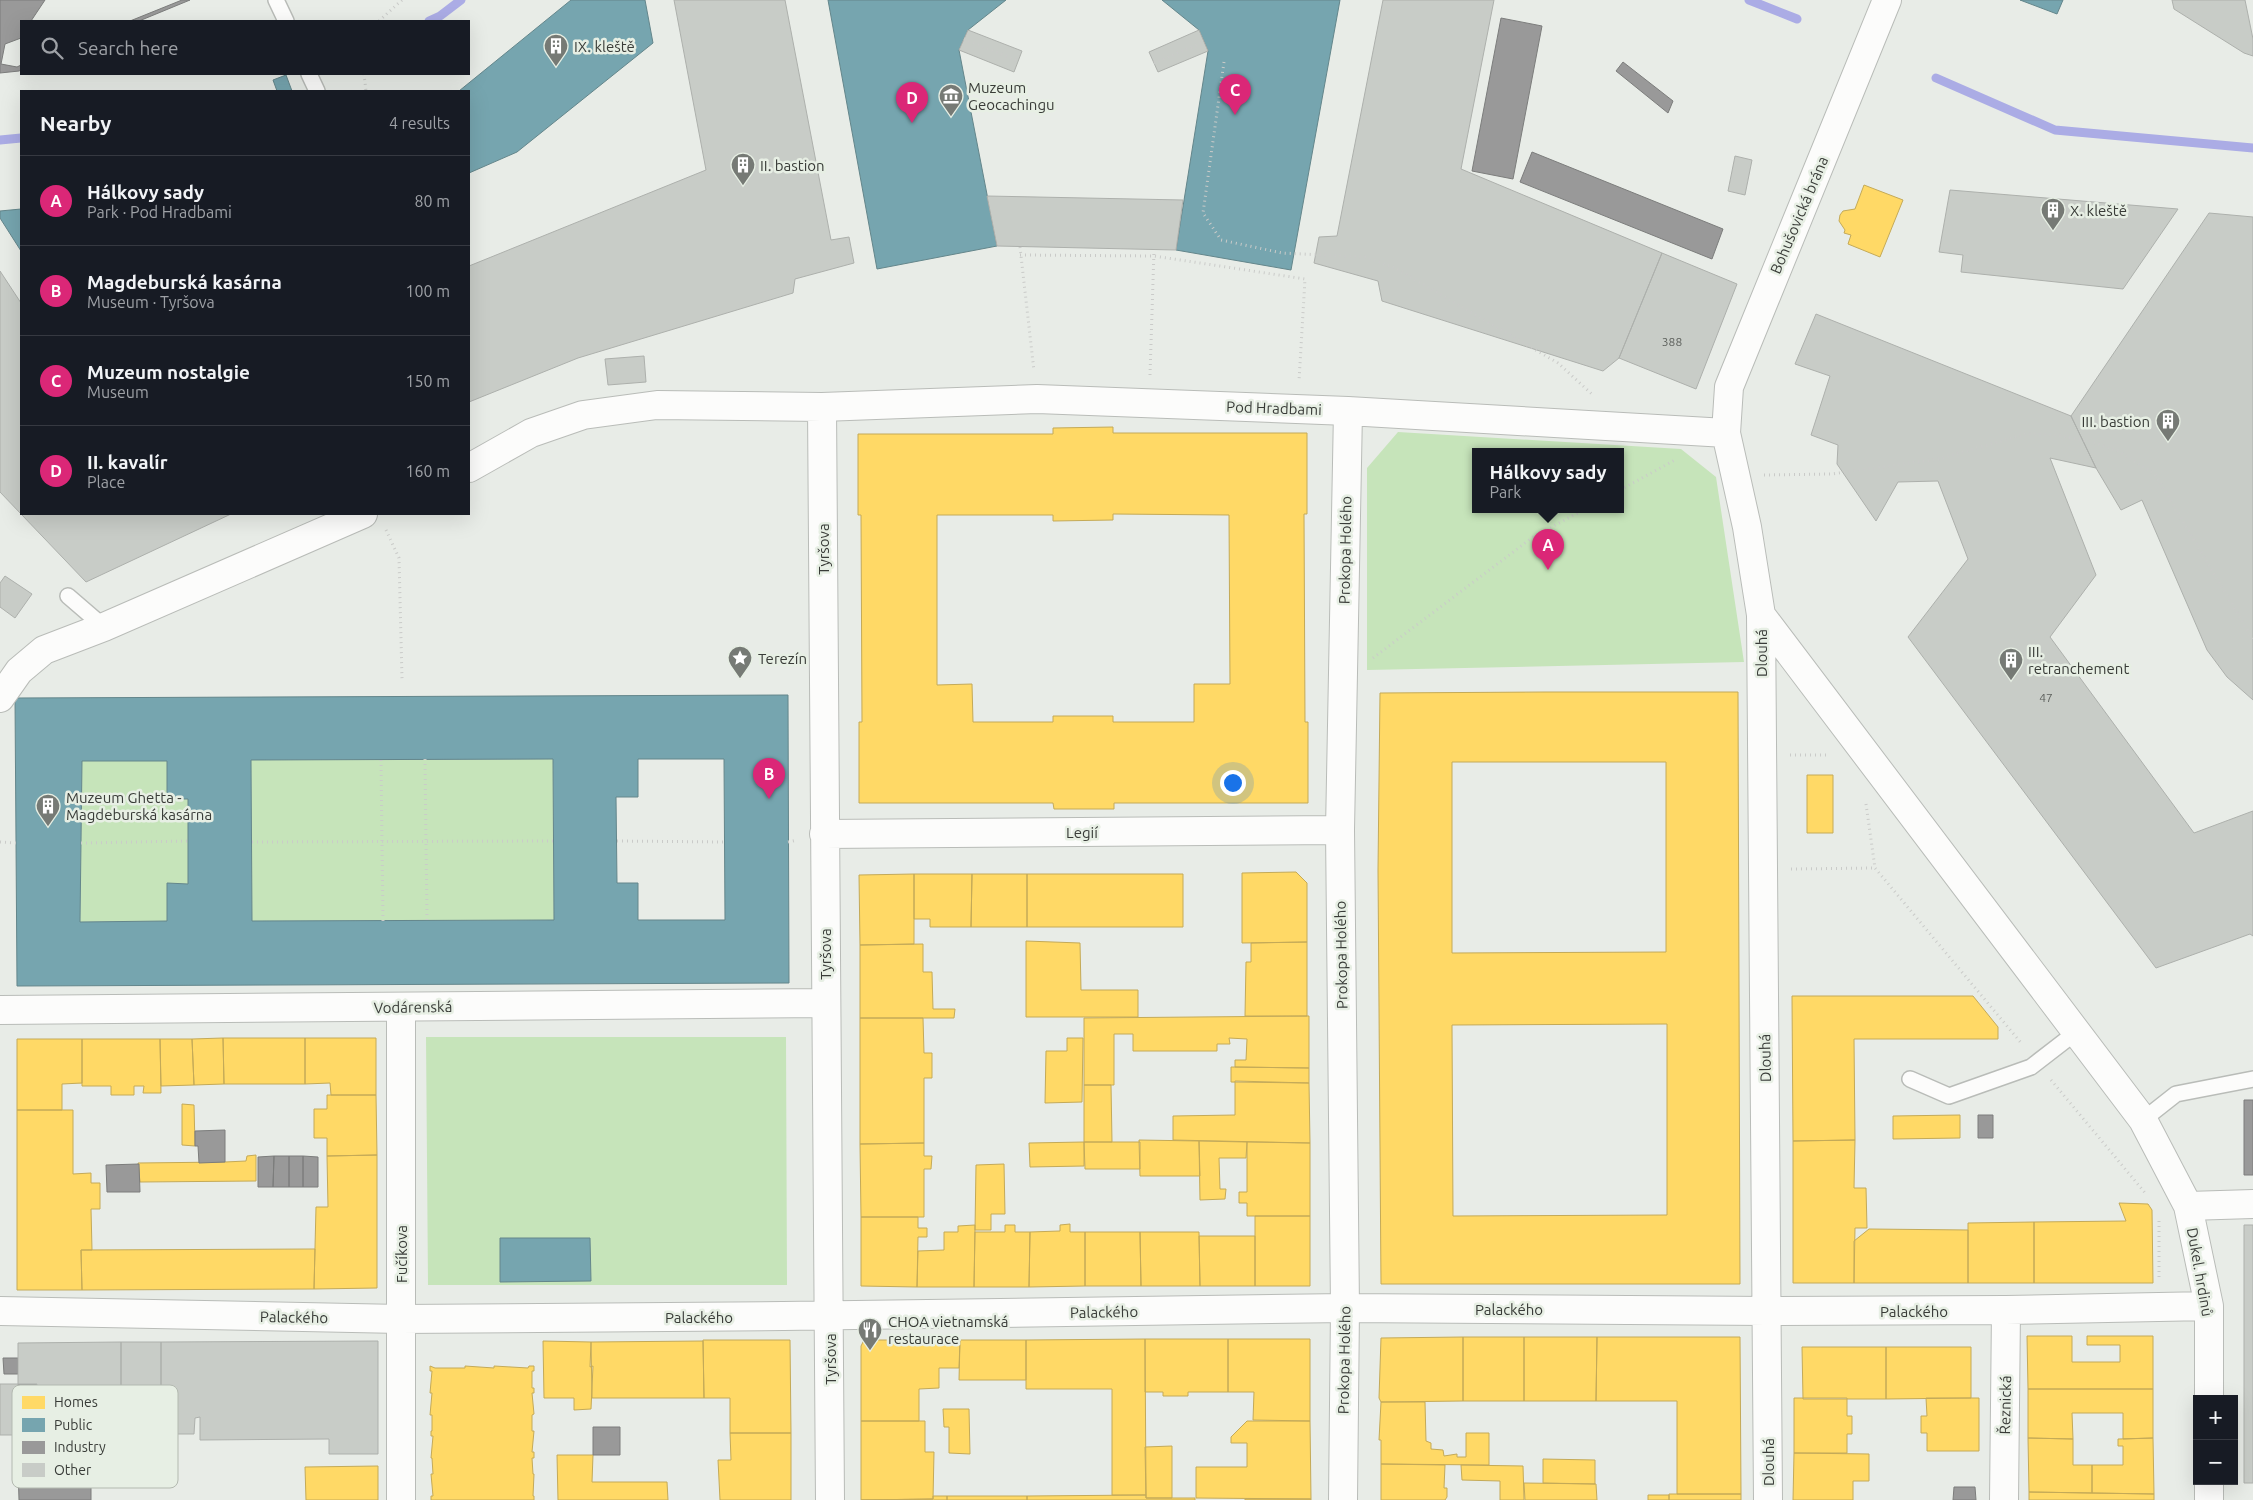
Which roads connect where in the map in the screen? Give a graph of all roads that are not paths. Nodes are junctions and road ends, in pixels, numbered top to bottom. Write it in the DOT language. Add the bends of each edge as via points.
graph roads {
  1 [pos="276,0"];
  2 [pos="1887,0"];
  3 [pos="286,20"];
  4 [pos="309,75"];
  5 [pos="317,90"];
  6 [pos="822,407"];
  7 [pos="1348,411"];
  8 [pos="1726,433"];
  9 [pos="470,463"];
  10 [pos="1736,476"];
  11 [pos="372,518"];
  12 [pos="68,596"];
  13 [pos="1761,615"];
  14 [pos="104,627"];
  15 [pos="0,698"];
  16 [pos="1340,830"];
  17 [pos="824,834"];
  18 [pos="826,1003"];
  19 [pos="401,1008"];
  20 [pos="0,1010"];
  21 [pos="2075,1033"];
  22 [pos="1910,1079"];
  23 [pos="2253,1080"];
  24 [pos="2143,1120"];
  25 [pos="2253,1204"];
  26 [pos="2188,1206"];
  27 [pos="2209,1306"];
  28 [pos="1345,1308"];
  29 [pos="2006,1310"];
  30 [pos="0,1311"];
  31 [pos="1767,1311"];
  32 [pos="830,1316"];
  33 [pos="401,1319"];
  34 [pos="2209,1395"];
  35 [pos="2209,1485"];
  36 [pos="401,1500"];
  37 [pos="830,1500"];
  38 [pos="1343,1500"];
  39 [pos="1768,1500"];
  40 [pos="2004,1500"];
  41 [pos="2209,1500"];
  1 -- 3 [label="lane"];
  2 -- 8 [label="street, Bohušovická brána" via="1729,387"];
  4 -- 5 [label="lane"];
  6 -- 7 [label="street, Pod Hradbami" via="1037,399"];
  6 -- 9 [label="street, Pod Hradbami" via="657,406 583,415 531,433"];
  6 -- 17 [label="street, Tyršova"];
  7 -- 8 [label="street, Pod Hradbami"];
  7 -- 16 [label="street, Prokopa Holého"];
  8 -- 10 [label="street, Bohušovická brána"];
  10 -- 13 [label="street, Dlouhá" via="1748,527"];
  11 -- 14 [label="street"];
  12 -- 14 [label="lane"];
  13 -- 21 [label="street, Dukel. hrdinů"];
  13 -- 31 [label="street, Dlouhá"];
  14 -- 15 [label="street" via="44,650 19,671"];
  16 -- 17 [label="street, Legií"];
  16 -- 28 [label="street, Prokopa Holého"];
  17 -- 18 [label="street, Tyršova"];
  18 -- 19 [label="street, Vodárenská"];
  18 -- 32 [label="street, Tyršova"];
  19 -- 20 [label="street, Vodárenská"];
  19 -- 33 [label="street, Fučíkova"];
  21 -- 22 [label="lane" via="2031,1067 1949,1096"];
  21 -- 24 [label="street, Dukel. hrdinů"];
  23 -- 24 [label="lane" via="2176,1094"];
  24 -- 26 [label="street, Dukel. hrdinů"];
  25 -- 26 [label="street"];
  26 -- 27 [label="street, Dukel. hrdinů"];
  27 -- 29 [label="street, Palackého"];
  27 -- 34 [label="street, Dukel. hrdinů"];
  28 -- 31 [label="street, Palackého"];
  28 -- 32 [label="street, Palackého"];
  28 -- 38 [label="street, Prokopa Holého"];
  29 -- 31 [label="street, Palackého"];
  29 -- 40 [label="street, Řeznická"];
  30 -- 33 [label="street, Palackého"];
  31 -- 39 [label="street, Dlouhá"];
  32 -- 33 [label="street, Palackého"];
  32 -- 37 [label="street, Tyršova"];
  33 -- 36 [label="street, Fučíkova"];
  35 -- 41 [label="street"];
}
